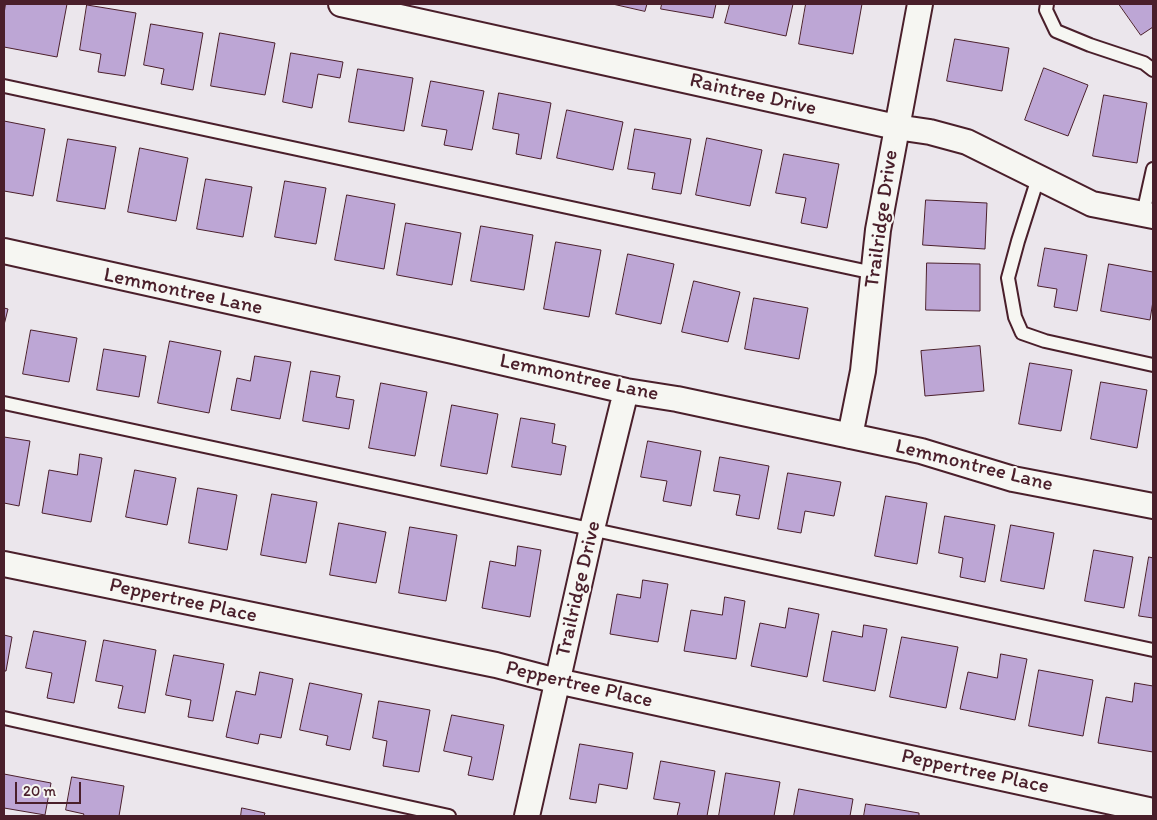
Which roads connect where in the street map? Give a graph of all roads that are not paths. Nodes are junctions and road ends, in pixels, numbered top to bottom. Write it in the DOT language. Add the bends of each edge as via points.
graph roads {
  1 [pos="341,4"];
  2 [pos="920,4"];
  3 [pos="1047,4"];
  4 [pos="1153,70"];
  5 [pos="4,86"];
  6 [pos="896,128"];
  7 [pos="1153,169"];
  8 [pos="1038,178"];
  9 [pos="1148,215"];
  10 [pos="4,251"];
  11 [pos="874,273"];
  12 [pos="1153,365"];
  13 [pos="626,391"];
  14 [pos="4,403"];
  15 [pos="850,436"];
  16 [pos="1153,506"];
  17 [pos="592,529"];
  18 [pos="4,564"];
  19 [pos="1153,650"];
  20 [pos="557,681"];
  21 [pos="4,718"];
  22 [pos="1153,811"];
  23 [pos="449,816"];
  24 [pos="527,816"];
  1 -- 6 [label="street, Raintree Drive"];
  2 -- 6 [label="street, Trailridge Drive"];
  3 -- 4 [label="lane" via="1046,10 1056,31 1144,63"];
  5 -- 11 [label="lane"];
  6 -- 8 [label="street, Raintree Drive" via="930,132 967,142"];
  6 -- 11 [label="street, Trailridge Drive"];
  7 -- 9 [label="lane"];
  8 -- 9 [label="street, Raintree Drive" via="1092,204"];
  8 -- 12 [label="lane" via="1008,278 1015,317 1022,332 1045,341"];
  10 -- 13 [label="street, Lemmontree Lane"];
  11 -- 15 [label="street, Trailridge Drive" via="863,371"];
  13 -- 15 [label="street, Lemmontree Lane"];
  13 -- 17 [label="street, Trailridge Drive"];
  14 -- 17 [label="lane"];
  15 -- 16 [label="street, Lemmontree Lane" via="921,451 1013,479"];
  17 -- 19 [label="lane"];
  17 -- 20 [label="street, Trailridge Drive"];
  18 -- 20 [label="street, Peppertree Place" via="496,665"];
  20 -- 22 [label="street, Peppertree Place"];
  20 -- 24 [label="street, Trailridge Drive"];
  21 -- 23 [label="lane"];
}
